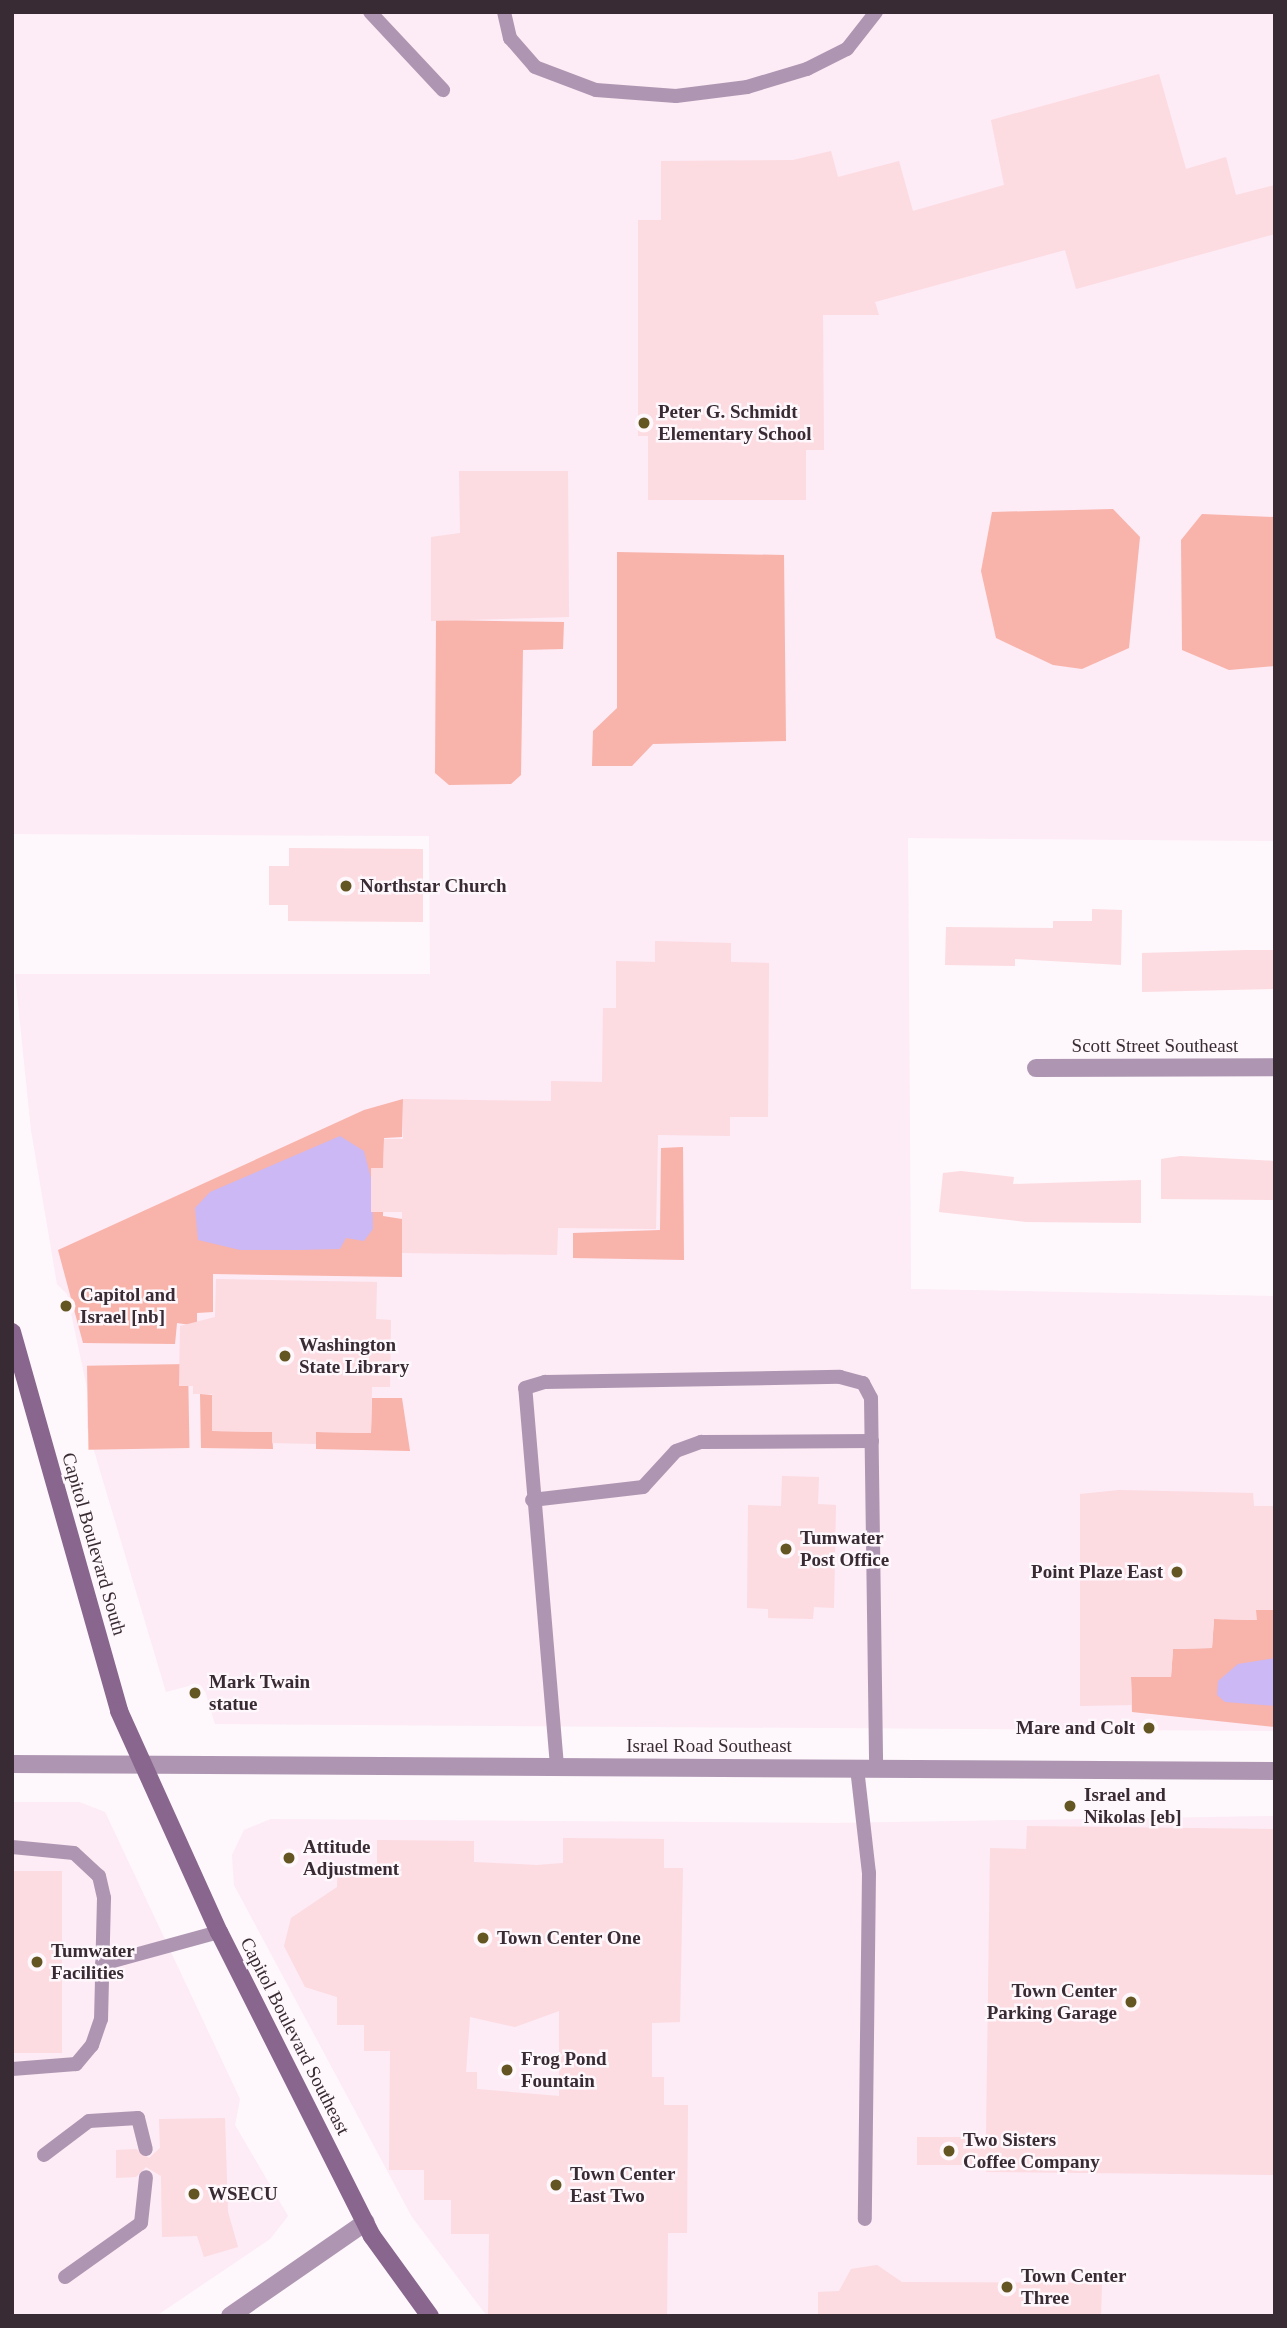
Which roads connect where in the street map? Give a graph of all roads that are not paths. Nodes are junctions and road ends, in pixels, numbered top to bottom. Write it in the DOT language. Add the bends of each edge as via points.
graph roads {
  1 [pos="370,12"];
  2 [pos="504,12"];
  3 [pos="876,12"];
  4 [pos="443,90"];
  5 [pos="1275,1067"];
  6 [pos="1036,1068"];
  7 [pos="12,1332"];
  8 [pos="872,1441"];
  9 [pos="532,1500"];
  10 [pos="12,1764"];
  11 [pos="142,1764"];
  12 [pos="557,1766"];
  13 [pos="857,1768"];
  14 [pos="876,1768"];
  15 [pos="1275,1771"];
  16 [pos="12,1847"];
  17 [pos="219,1933"];
  18 [pos="102,1964"];
  19 [pos="12,2069"];
  20 [pos="146,2149"];
  21 [pos="44,2155"];
  22 [pos="146,2177"];
  23 [pos="865,2219"];
  24 [pos="366,2222"];
  25 [pos="65,2277"];
  26 [pos="230,2316"];
  27 [pos="430,2316"];
  1 -- 4 [label="lane"];
  2 -- 3 [label="lane" via="510,38 534,67 596,90 676,96 747,87 807,69 846,48"];
  5 -- 6 [label="street, Scott Street Southeast"];
  7 -- 11 [label="main road, Capitol Boulevard South" via="119,1711"];
  8 -- 9 [label="lane" via="701,1442 676,1451 643,1487"];
  8 -- 9 [label="lane" via="868,1390 840,1377 532,1383 523,1403"];
  8 -- 14 [label="lane"];
  9 -- 12 [label="lane"];
  10 -- 11 [label="street, Israel Road Southeast"];
  11 -- 12 [label="street, Israel Road Southeast"];
  11 -- 17 [label="main road, Capitol Boulevard Southeast"];
  12 -- 13 [label="street, Israel Road Southeast"];
  13 -- 14 [label="street, Israel Road Southeast"];
  13 -- 23 [label="lane" via="869,1873"];
  14 -- 15 [label="street, Israel Road Southeast"];
  16 -- 18 [label="lane" via="74,1853 99,1875"];
  17 -- 18 [label="lane"];
  17 -- 24 [label="main road, Capitol Boulevard Southeast"];
  18 -- 19 [label="lane" via="101,2019 85,2056 65,2067"];
  20 -- 21 [label="lane" via="138,2118 101,2120 89,2121"];
  22 -- 25 [label="lane" via="141,2223"];
  24 -- 26 [label="street"];
  24 -- 27 [label="main road, Capitol Boulevard Southeast"];
}
